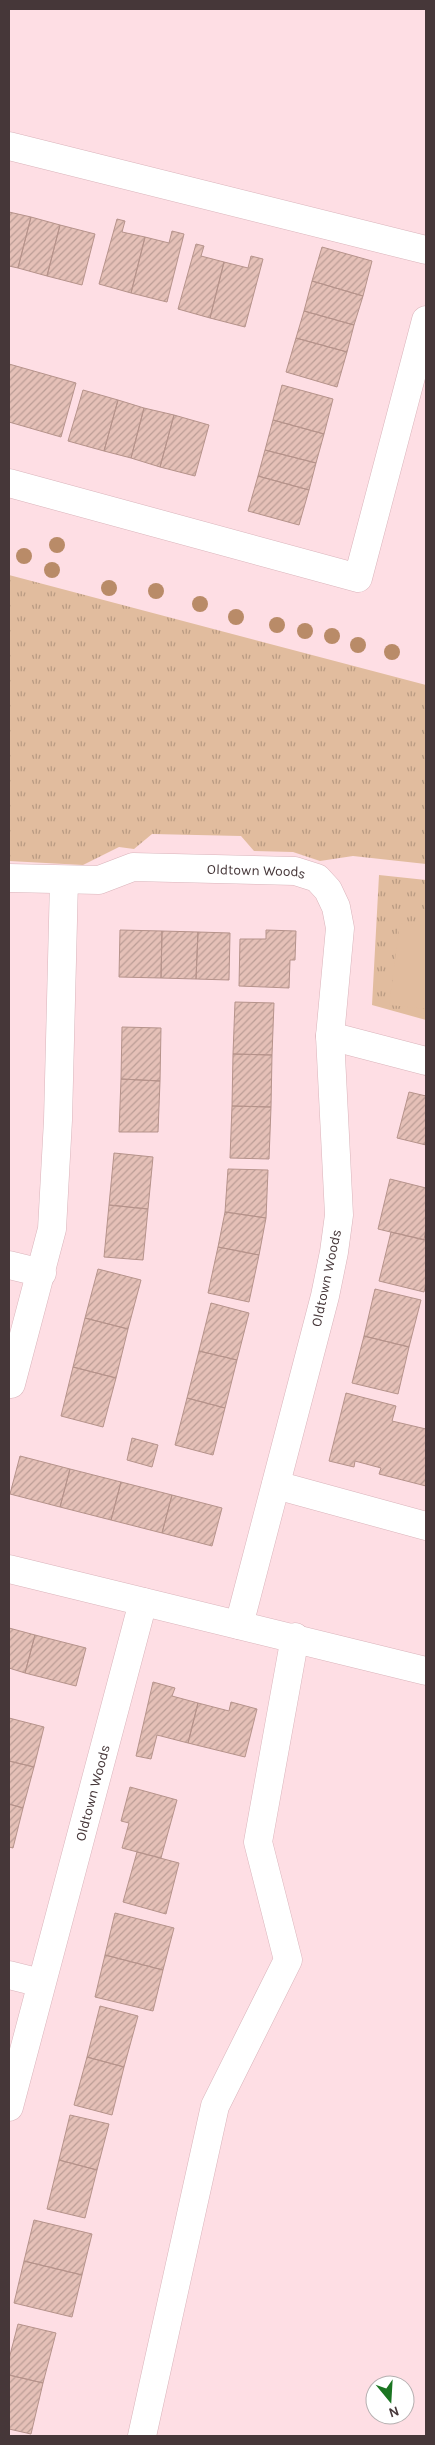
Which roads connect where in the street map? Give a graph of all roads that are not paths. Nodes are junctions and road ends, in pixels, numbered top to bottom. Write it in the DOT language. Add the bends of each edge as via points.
graph roads {
  1 [pos="9,146"];
  2 [pos="426,250"];
  3 [pos="426,320"];
  4 [pos="9,482"];
  5 [pos="9,878"];
  6 [pos="64,881"];
  7 [pos="330,1036"];
  8 [pos="426,1060"];
  9 [pos="9,1265"];
  10 [pos="42,1273"];
  11 [pos="12,1384"];
  12 [pos="276,1485"];
  13 [pos="426,1526"];
  14 [pos="9,1568"];
  15 [pos="143,1602"];
  16 [pos="239,1626"];
  17 [pos="294,1638"];
  18 [pos="426,1671"];
  19 [pos="9,1975"];
  20 [pos="41,1983"];
  21 [pos="9,2107"];
  22 [pos="142,2436"];
  1 -- 2 [label="street"];
  3 -- 4 [label="street" via="358,578"];
  5 -- 6 [label="street, Oldtown Woods"];
  6 -- 7 [label="street, Oldtown Woods" via="99,880 133,866 296,871 317,878 328,890 336,907 340,928"];
  6 -- 10 [label="street" via="58,1120 52,1219"];
  7 -- 8 [label="street"];
  7 -- 12 [label="street, Oldtown Woods" via="339,1215 325,1296"];
  9 -- 10 [label="street"];
  10 -- 11 [label="street"];
  12 -- 13 [label="street"];
  12 -- 16 [label="street, Oldtown Woods"];
  14 -- 15 [label="street"];
  15 -- 16 [label="street"];
  15 -- 20 [label="street, Oldtown Woods"];
  16 -- 17 [label="street"];
  17 -- 18 [label="street"];
  17 -- 22 [label="street" via="258,1842 288,1960 215,2106"];
  19 -- 20 [label="street"];
  20 -- 21 [label="street, Oldtown Woods"];
}
